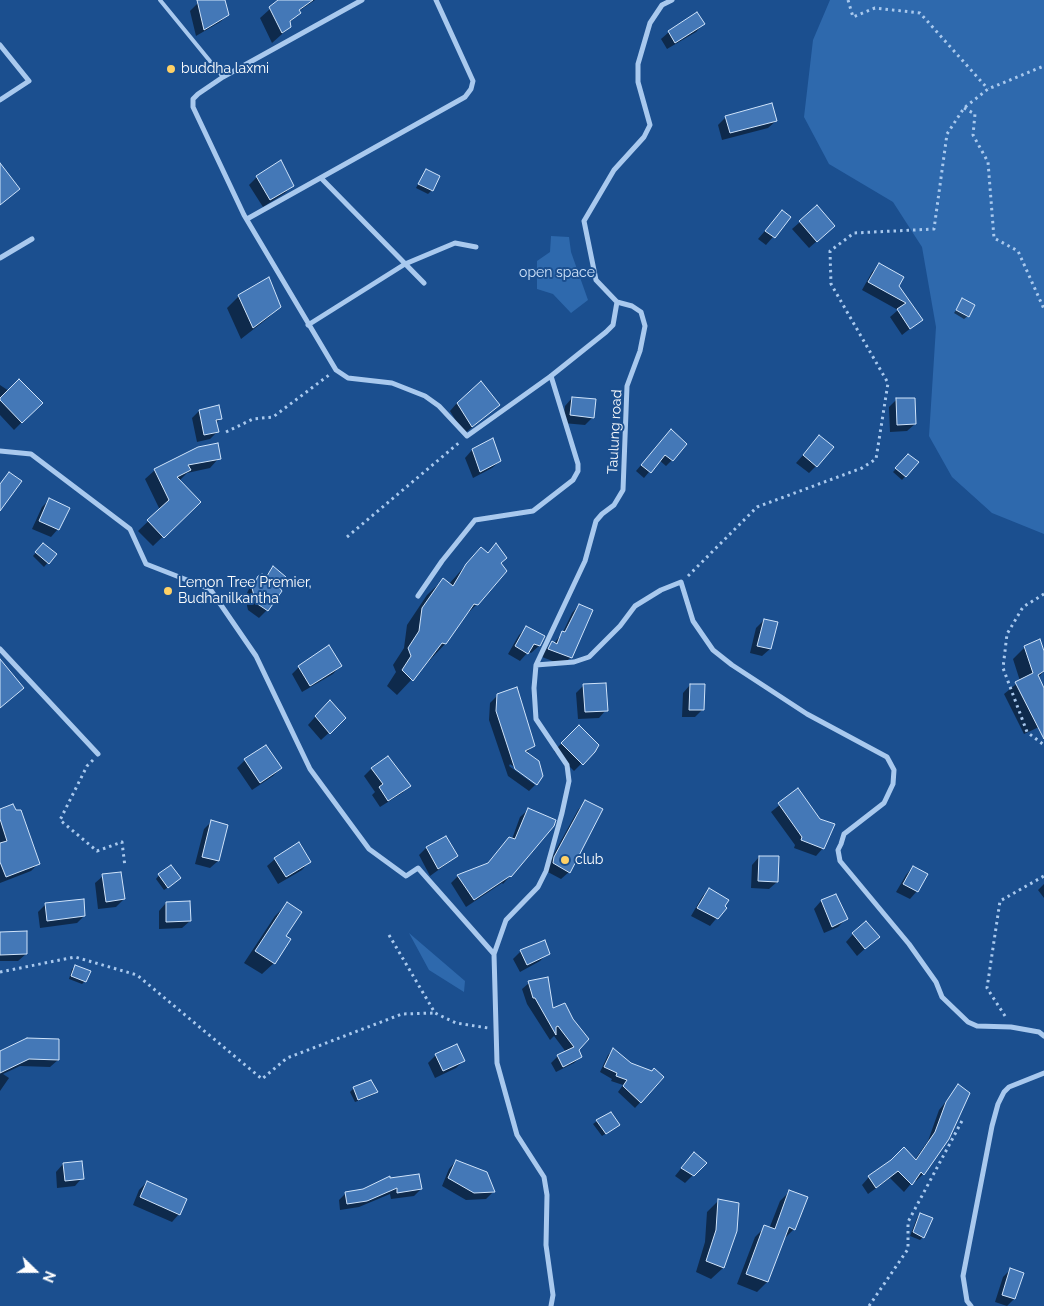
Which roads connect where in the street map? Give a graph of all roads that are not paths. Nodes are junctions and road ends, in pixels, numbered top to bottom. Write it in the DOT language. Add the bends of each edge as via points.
graph roads {
  1 [pos="160,0"];
  2 [pos="362,0"];
  3 [pos="436,0"];
  4 [pos="672,0"];
  5 [pos="0,45"];
  6 [pos="223,77"];
  7 [pos="0,100"];
  8 [pos="321,178"];
  9 [pos="247,219"];
  10 [pos="32,239"];
  11 [pos="476,246"];
  12 [pos="0,258"];
  13 [pos="405,264"];
  14 [pos="424,282"];
  15 [pos="617,302"];
  16 [pos="308,325"];
  17 [pos="551,376"];
  18 [pos="0,451"];
  19 [pos="418,596"];
  20 [pos="0,649"];
  21 [pos="536,665"];
  22 [pos="98,754"];
  23 [pos="494,954"];
  24 [pos="1044,1036"];
  25 [pos="1044,1073"];
  26 [pos="551,1306"];
  27 [pos="971,1306"];
  1 -- 6 [label="lane"];
  2 -- 6 [label="street"];
  3 -- 8 [label="street" via="473,81 471,90 465,97"];
  4 -- 15 [label="street, Taulung road" via="662,5 650,23 638,64 638,82 650,125 644,137 614,170 584,221 596,280"];
  5 -- 7 [label="street" via="30,80"];
  6 -- 9 [label="street" via="193,99 193,107"];
  8 -- 9 [label="street"];
  8 -- 13 [label="street"];
  9 -- 16 [label="street"];
  10 -- 12 [label="street"];
  11 -- 13 [label="street" via="455,244"];
  13 -- 14 [label="street"];
  13 -- 16 [label="street"];
  15 -- 17 [label="street" via="613,325"];
  15 -- 21 [label="street, Taulung road" via="641,312 645,326 627,386 623,490 614,506 596,521 585,561"];
  16 -- 17 [label="street" via="336,370 348,378 392,383 425,396 467,436"];
  17 -- 19 [label="street" via="578,472 573,480 533,511 476,520"];
  18 -- 23 [label="street" via="31,454 130,529 146,564 210,589 256,656 310,769 369,849 406,876 418,868"];
  20 -- 22 [label="street"];
  21 -- 23 [label="street" via="536,719 567,765 569,781 546,871 538,886 506,920"];
  21 -- 24 [label="street" via="574,662 589,657 635,606 681,582 693,621 713,650 807,714 887,757 894,770 893,784 884,802 844,834 838,850 840,861 909,944 936,982 942,997 963,1018 977,1026 1011,1027 1039,1032"];
  23 -- 26 [label="street" via="497,1063 517,1136 544,1177 546,1245 553,1295"];
  25 -- 27 [label="street" via="1009,1087 998,1104 963,1276 967,1301"];
}
